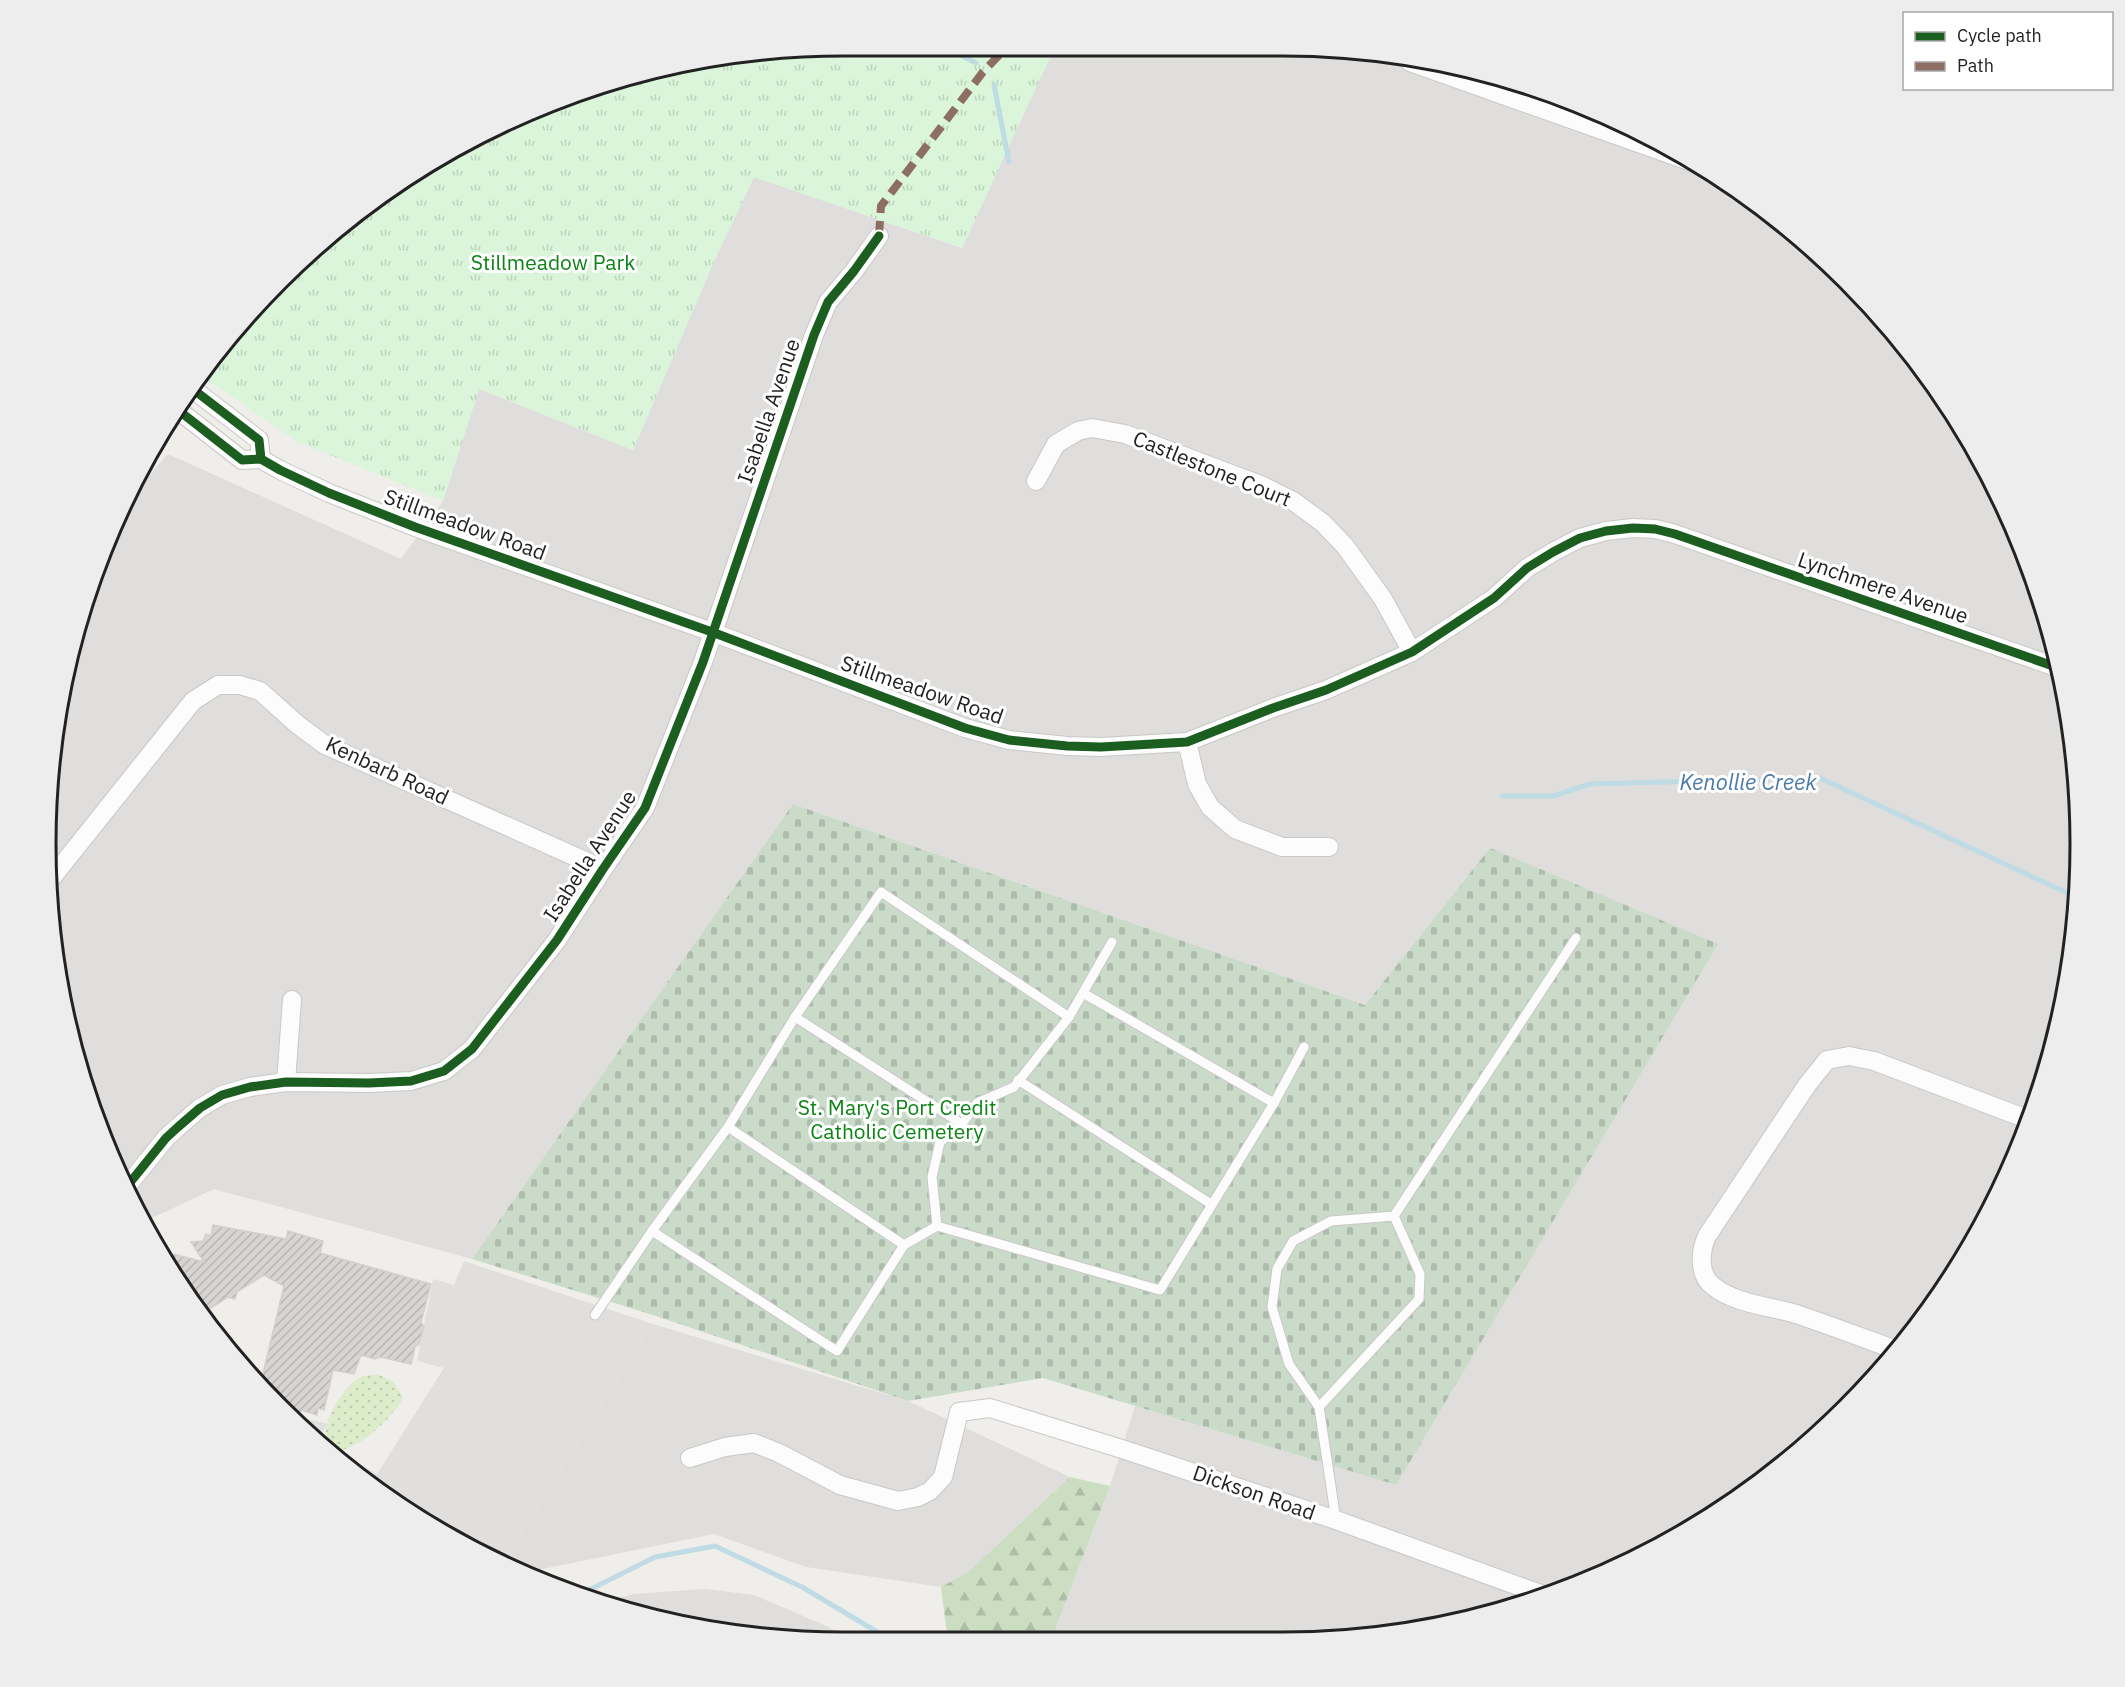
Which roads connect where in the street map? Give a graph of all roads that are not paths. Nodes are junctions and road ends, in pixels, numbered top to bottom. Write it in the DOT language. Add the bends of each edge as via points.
graph roads {
  1 [pos="1436,71"];
  2 [pos="1647,146"];
  3 [pos="879,236"];
  4 [pos="198,393"];
  5 [pos="183,414"];
  6 [pos="261,459"];
  7 [pos="1036,481"];
  8 [pos="1698,543"];
  9 [pos="712,632"];
  10 [pos="1413,652"];
  11 [pos="2048,664"];
  12 [pos="1186,742"];
  13 [pos="1329,847"];
  14 [pos="603,868"];
  15 [pos="57,872"];
  16 [pos="1576,938"];
  17 [pos="1112,942"];
  18 [pos="1083,993"];
  19 [pos="292,1000"];
  20 [pos="795,1017"];
  21 [pos="1069,1017"];
  22 [pos="1304,1047"];
  23 [pos="1018,1080"];
  24 [pos="286,1082"];
  25 [pos="1274,1103"];
  26 [pos="2021,1117"];
  27 [pos="962,1124"];
  28 [pos="728,1127"];
  29 [pos="132,1181"];
  30 [pos="1211,1204"];
  31 [pos="1394,1216"];
  32 [pos="937,1226"];
  33 [pos="652,1231"];
  34 [pos="904,1245"];
  35 [pos="595,1316"];
  36 [pos="1887,1347"];
  37 [pos="1318,1407"];
  38 [pos="690,1458"];
  39 [pos="1336,1520"];
  40 [pos="1532,1591"];
  1 -- 2 [label="street"];
  3 -- 9 [label="street, Isabella Avenue" via="828,302 814,334"];
  4 -- 6 [label="street" via="259,440"];
  5 -- 6 [label="street, Stillmeadow Road" via="242,460"];
  6 -- 9 [label="street, Stillmeadow Road" via="328,493 415,527"];
  7 -- 10 [label="street, Castlestone Court" via="1056,444 1078,430 1092,428 1125,434 1263,486 1293,501 1345,546 1372,582"];
  8 -- 10 [label="street, Stillmeadow Road" via="1655,529 1605,531 1580,538 1527,568 1494,598"];
  8 -- 11 [label="street, Lynchmere Avenue"];
  9 -- 12 [label="street, Stillmeadow Road" via="965,728 1009,740 1078,746"];
  9 -- 14 [label="street, Isabella Avenue" via="645,808"];
  10 -- 12 [label="street, Stillmeadow Road" via="1326,690"];
  12 -- 13 [label="street" via="1197,784 1210,807 1235,829 1282,847"];
  14 -- 15 [label="street, Kenbarb Road" via="325,745 260,691 240,685 218,685 193,701"];
  14 -- 24 [label="street, Isabella Avenue" via="557,940 508,1004 472,1049 444,1071 411,1081"];
  16 -- 31 [label="lane"];
  17 -- 18 [label="lane"];
  18 -- 21 [label="lane"];
  18 -- 25 [label="lane"];
  19 -- 24 [label="street"];
  20 -- 21 [label="lane" via="881,892"];
  20 -- 27 [label="lane"];
  20 -- 28 [label="lane"];
  21 -- 23 [label="lane"];
  22 -- 25 [label="lane"];
  23 -- 27 [label="lane" via="1014,1087 977,1103"];
  23 -- 30 [label="lane"];
  24 -- 29 [label="street, Isabella Avenue" via="222,1095 200,1108 166,1138"];
  25 -- 30 [label="lane"];
  26 -- 36 [label="street" via="1874,1061 1849,1056 1827,1060 1707,1236 1701,1258 1704,1275 1712,1286 1734,1297"];
  27 -- 32 [label="lane" via="940,1142 932,1177"];
  28 -- 33 [label="lane"];
  28 -- 34 [label="lane"];
  30 -- 32 [label="lane" via="1160,1290"];
  31 -- 37 [label="lane" via="1420,1274 1419,1299"];
  31 -- 37 [label="lane" via="1331,1221 1293,1241 1277,1269 1272,1306 1288,1364"];
  32 -- 34 [label="lane"];
  33 -- 34 [label="lane" via="837,1351"];
  33 -- 35 [label="lane"];
  37 -- 39 [label="lane"];
  38 -- 39 [label="street, Dickson Road" via="754,1443 840,1485 898,1501 930,1491 943,1477 959,1412 990,1408"];
  39 -- 40 [label="street, Dickson Road"];
}
